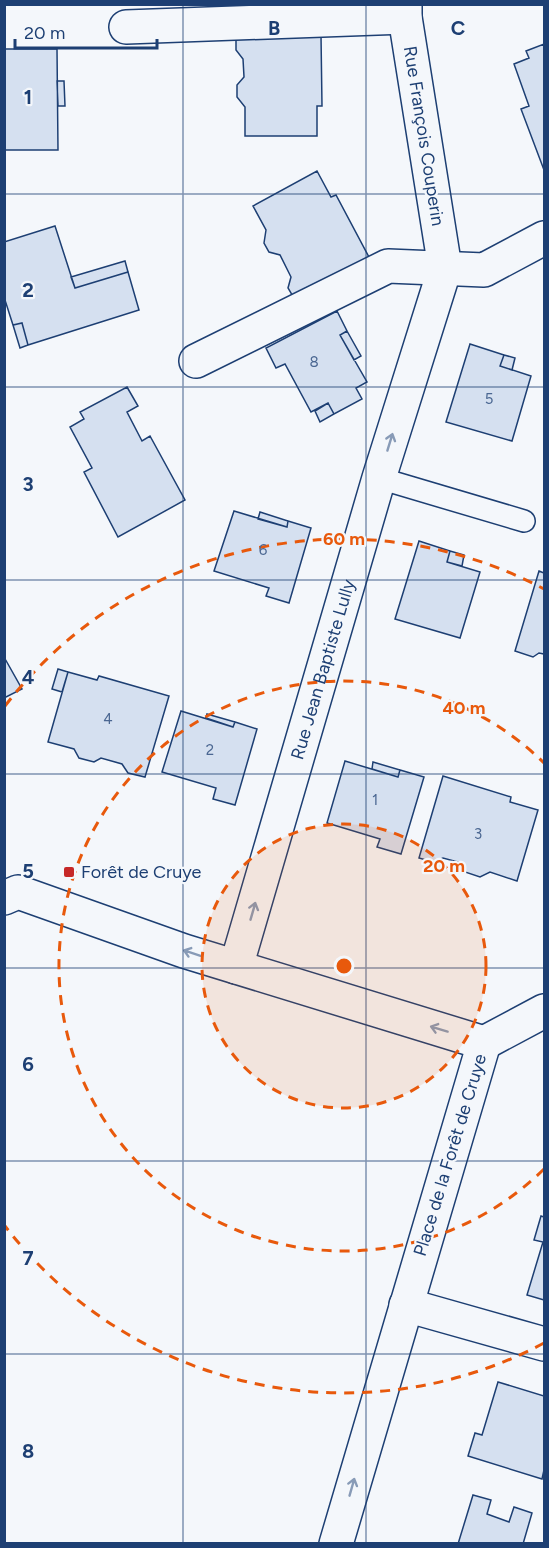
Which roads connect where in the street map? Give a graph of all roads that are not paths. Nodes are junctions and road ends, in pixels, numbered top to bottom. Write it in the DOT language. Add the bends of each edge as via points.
graph roads {
  1 [pos="405,11"];
  2 [pos="126,27"];
  3 [pos="544,238"];
  4 [pos="445,268"];
  5 [pos="196,361"];
  6 [pos="379,478"];
  7 [pos="524,521"];
  8 [pos="4,898"];
  9 [pos="236,967"];
  10 [pos="544,1011"];
  11 [pos="484,1043"];
  12 [pos="406,1305"];
  13 [pos="544,1344"];
  14 [pos="336,1544"];
  1 -- 2 [label="street"];
  1 -- 4 [label="street, Rue François Couperin"];
  3 -- 4 [label="street" via="484,270"];
  4 -- 5 [label="street" via="388,266"];
  6 -- 4 [label="street, Rue Jean Baptiste Lully, one-way"];
  6 -- 7 [label="lane"];
  9 -- 6 [label="street, Rue Jean Baptiste Lully, one-way"];
  9 -- 8 [label="street, Place de la Forêt de Cruye, one-way" via="18,892"];
  11 -- 9 [label="street, Place de la Forêt de Cruye, one-way"];
  10 -- 11 [label="street"];
  11 -- 12 [label="street, Place de la Forêt de Cruye"];
  12 -- 13 [label="street"];
  14 -- 12 [label="street, Place de la Forêt de Cruye, one-way"];
}
